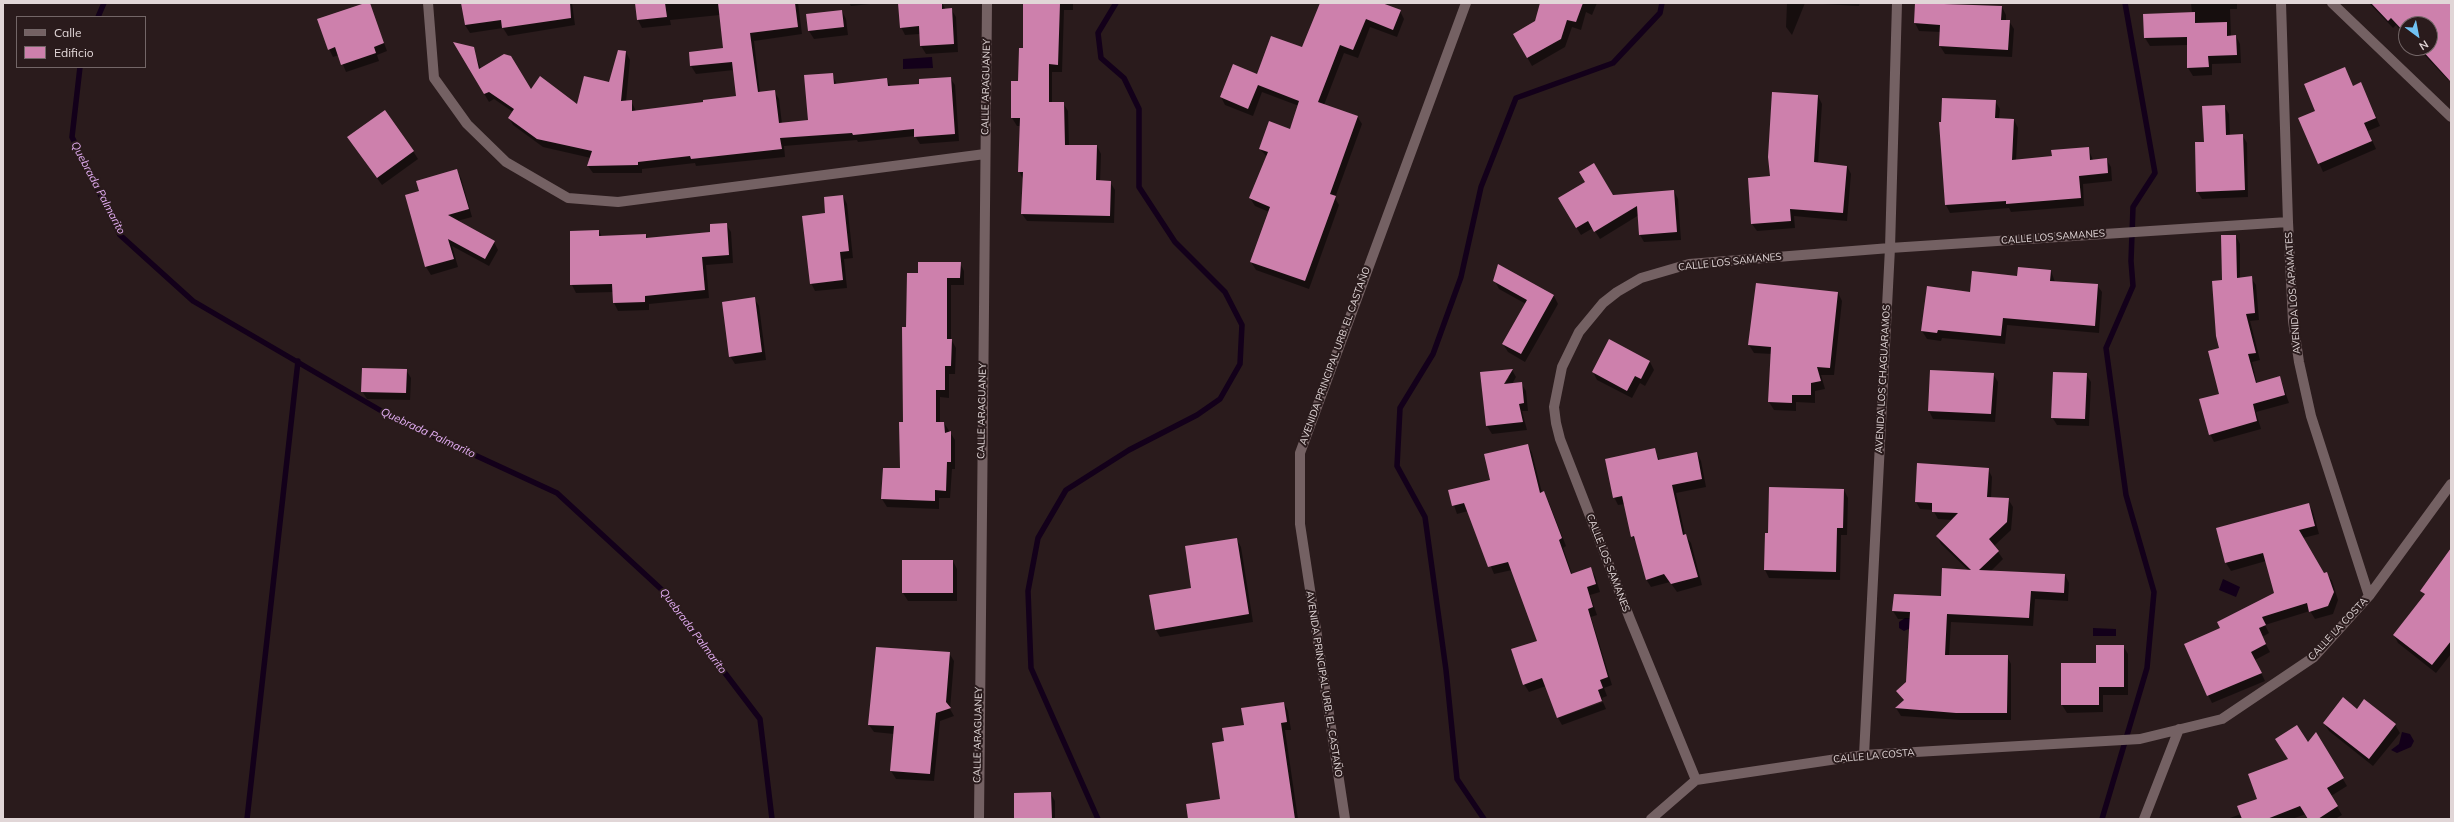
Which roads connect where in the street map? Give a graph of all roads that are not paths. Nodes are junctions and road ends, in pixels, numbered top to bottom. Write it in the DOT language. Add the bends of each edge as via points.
graph roads {
  1 [pos="428,3"];
  2 [pos="987,3"];
  3 [pos="1466,3"];
  4 [pos="1897,3"];
  5 [pos="2281,3"];
  6 [pos="2332,3"];
  7 [pos="2451,117"];
  8 [pos="985,154"];
  9 [pos="2288,222"];
  10 [pos="1890,248"];
  11 [pos="2451,484"];
  12 [pos="2369,596"];
  13 [pos="2179,729"];
  14 [pos="1864,755"];
  15 [pos="1696,780"];
  16 [pos="979,819"];
  17 [pos="1344,819"];
  18 [pos="1651,819"];
  19 [pos="2144,819"];
  1 -- 8 [label="street" via="434,78 467,124 506,162 568,198 618,202"];
  2 -- 8 [label="street, CALLE ARAGUANEY"];
  3 -- 17 [label="street, AVENIDA PRINCIPAL URB. EL CASTAÑO" via="1300,453 1300,524"];
  4 -- 10 [label="street, AVENIDA LOS CHAGUARAMOS"];
  5 -- 9 [label="street, AVENIDA LOS APAMATES"];
  6 -- 7 [label="street"];
  8 -- 16 [label="street, CALLE ARAGUANEY"];
  9 -- 10 [label="street, CALLE LOS SAMANES"];
  9 -- 12 [label="street, AVENIDA LOS APAMATES" via="2293,321 2304,387"];
  10 -- 14 [label="street, AVENIDA LOS CHAGUARAMOS"];
  10 -- 15 [label="street, CALLE LOS SAMANES" via="1689,264 1641,278 1617,292 1590,316 1562,367 1554,407 1560,439"];
  11 -- 12 [label="street, CALLE LA COSTA"];
  12 -- 13 [label="street, CALLE LA COSTA" via="2314,658 2222,719"];
  13 -- 14 [label="street, CALLE LA COSTA" via="2140,739"];
  13 -- 19 [label="street"];
  14 -- 15 [label="street, CALLE LA COSTA"];
  15 -- 18 [label="street"];
}
